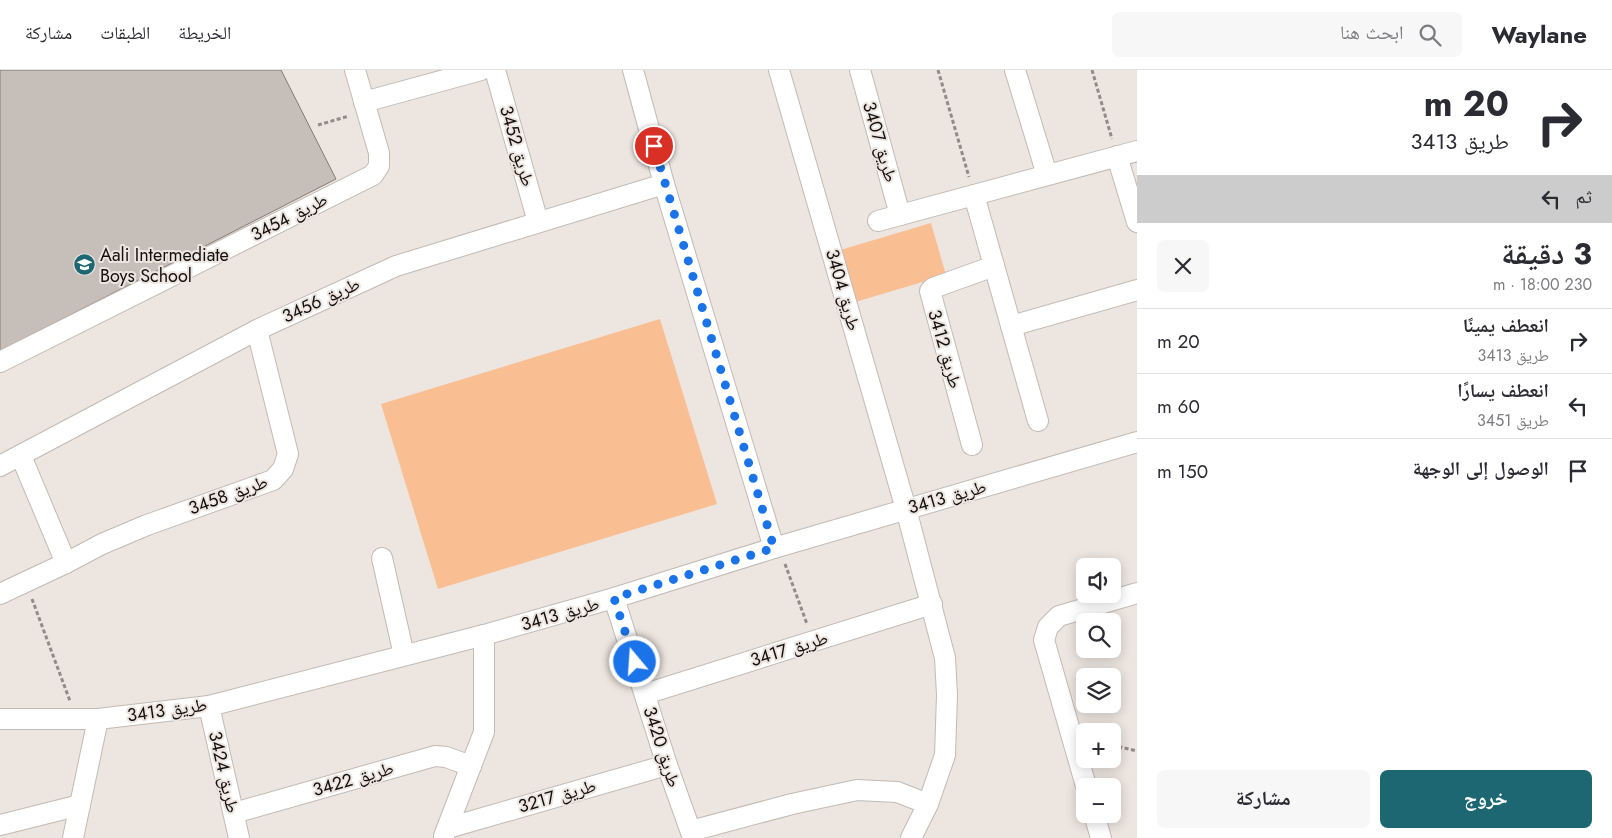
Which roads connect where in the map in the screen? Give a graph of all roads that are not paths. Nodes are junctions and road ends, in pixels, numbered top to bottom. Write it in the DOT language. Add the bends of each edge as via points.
graph roads {
  1 [pos="355,70"];
  2 [pos="481,70"];
  3 [pos="495,70"];
  4 [pos="633,70"];
  5 [pos="779,70"];
  6 [pos="860,70"];
  7 [pos="1015,70"];
  8 [pos="365,106"];
  9 [pos="1137,151"];
  10 [pos="1117,156"];
  11 [pos="1046,175"];
  12 [pos="664,184"];
  13 [pos="974,195"];
  14 [pos="900,214"];
  15 [pos="878,221"];
  16 [pos="538,222"];
  17 [pos="1137,222"];
  18 [pos="994,266"];
  19 [pos="1137,290"];
  20 [pos="1010,326"];
  21 [pos="257,330"];
  22 [pos="0,362"];
  23 [pos="1038,421"];
  24 [pos="1137,442"];
  25 [pos="972,444"];
  26 [pos="21,456"];
  27 [pos="0,466"];
  28 [pos="906,509"];
  29 [pos="776,547"];
  30 [pos="382,558"];
  31 [pos="66,563"];
  32 [pos="1137,593"];
  33 [pos="0,594"];
  34 [pos="614,598"];
  35 [pos="932,604"];
  36 [pos="484,635"];
  37 [pos="404,655"];
  38 [pos="645,694"];
  39 [pos="209,706"];
  40 [pos="0,719"];
  41 [pos="98,719"];
  42 [pos="667,765"];
  43 [pos="471,766"];
  44 [pos="1084,778"];
  45 [pos="928,804"];
  46 [pos="80,805"];
  47 [pos="234,813"];
  48 [pos="1097,823"];
  49 [pos="0,825"];
  50 [pos="445,833"];
  51 [pos="692,835"];
  52 [pos="73,838"];
  53 [pos="239,838"];
  54 [pos="911,838"];
  55 [pos="1101,838"];
  1 -- 8 [label="street, طريق 3454"];
  2 -- 8 [label="street"];
  3 -- 16 [label="street, طريق 3452"];
  4 -- 12 [label="street"];
  5 -- 28 [label="street, طريق 3404"];
  6 -- 14 [label="street, طريق 3407"];
  7 -- 11 [label="street"];
  8 -- 22 [label="street, طريق 3454" via="379,153 380,166 373,175"];
  9 -- 10 [label="street"];
  10 -- 11 [label="street"];
  10 -- 17 [label="street"];
  11 -- 13 [label="street"];
  12 -- 16 [label="street, طريق 3456"];
  12 -- 29 [label="street"];
  13 -- 14 [label="street"];
  13 -- 18 [label="street"];
  14 -- 15 [label="street"];
  16 -- 21 [label="street, طريق 3456" via="396,266"];
  18 -- 20 [label="street"];
  18 -- 25 [label="street, طريق 3412" via="930,290"];
  19 -- 20 [label="street"];
  20 -- 23 [label="street"];
  21 -- 26 [label="street, طريق 3456"];
  21 -- 31 [label="street, طريق 3458" via="288,454 283,469 273,480 147,525"];
  24 -- 28 [label="street, طريق 3413"];
  26 -- 27 [label="street, طريق 3456"];
  26 -- 31 [label="street"];
  28 -- 29 [label="street, طريق 3413"];
  28 -- 35 [label="street"];
  29 -- 34 [label="street, طريق 3413"];
  30 -- 37 [label="street"];
  31 -- 33 [label="street, طريق 3458"];
  32 -- 44 [label="street" via="1059,616 1048,627 1044,640"];
  34 -- 36 [label="street, طريق 3413"];
  34 -- 38 [label="street, طريق 3420"];
  35 -- 38 [label="street, طريق 3417"];
  35 -- 45 [label="street" via="945,658 947,695 945,754"];
  36 -- 37 [label="street, طريق 3413"];
  36 -- 43 [label="street" via="484,732"];
  37 -- 39 [label="street, طريق 3413"];
  38 -- 42 [label="street, طريق 3420"];
  39 -- 41 [label="street, طريق 3413"];
  39 -- 47 [label="street, طريق 3424"];
  40 -- 41 [label="street, طريق 3413"];
  41 -- 46 [label="street"];
  42 -- 50 [label="street, طريق 3217"];
  42 -- 51 [label="street, طريق 3420"];
  43 -- 47 [label="street, طريق 3422" via="435,756"];
  43 -- 50 [label="street"];
  45 -- 51 [label="street" via="897,792 857,790 792,804"];
  45 -- 54 [label="street"];
  46 -- 49 [label="street"];
  46 -- 52 [label="street"];
  47 -- 53 [label="street, طريق 3424"];
  48 -- 55 [label="street"];
}
